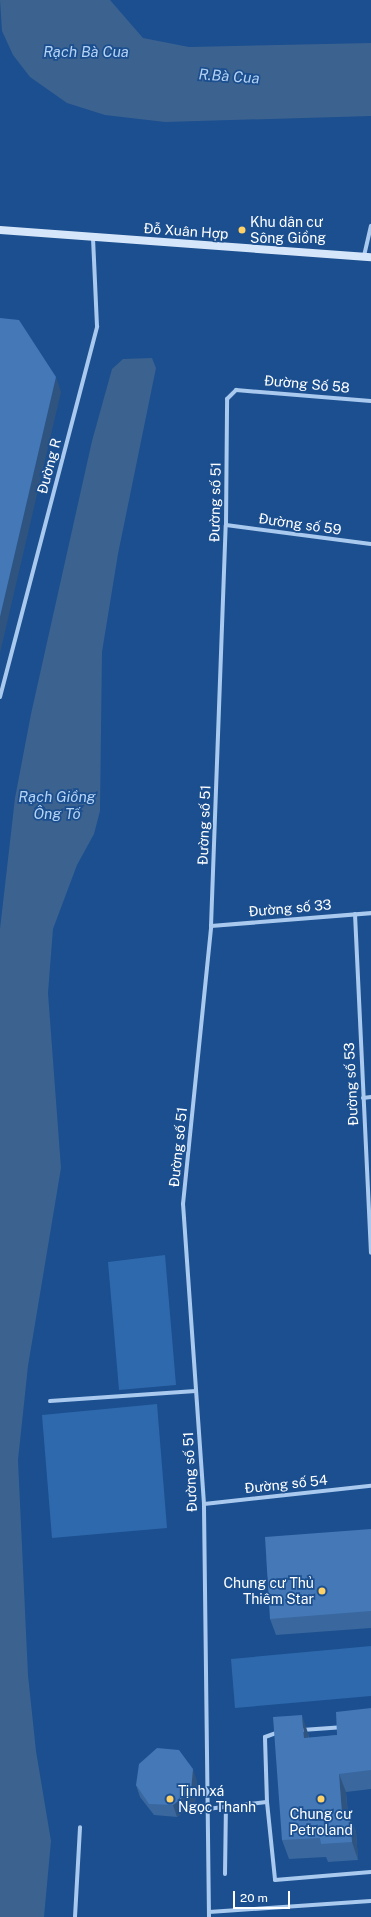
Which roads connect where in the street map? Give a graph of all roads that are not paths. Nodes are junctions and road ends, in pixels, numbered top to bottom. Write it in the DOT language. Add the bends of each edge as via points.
graph roads {
  1 [pos="371,226"];
  2 [pos="0,230"];
  3 [pos="93,237"];
  4 [pos="368,257"];
  5 [pos="242,390"];
  6 [pos="371,401"];
  7 [pos="226,525"];
  8 [pos="371,544"];
  9 [pos="0,696"];
  10 [pos="371,913"];
  11 [pos="354,914"];
  12 [pos="211,926"];
  13 [pos="371,1097"];
  14 [pos="363,1098"];
  15 [pos="371,1253"];
  16 [pos="196,1391"];
  17 [pos="50,1401"];
  18 [pos="371,1486"];
  19 [pos="204,1504"];
  20 [pos="349,1726"];
  21 [pos="297,1731"];
  22 [pos="282,1732"];
  23 [pos="267,1802"];
  24 [pos="226,1806"];
  25 [pos="207,1809"];
  26 [pos="80,1827"];
  27 [pos="371,1872"];
  28 [pos="225,1874"];
  29 [pos="371,1901"];
  30 [pos="209,1915"];
  31 [pos="75,1917"];
  1 -- 4 [label="street"];
  2 -- 3 [label="main road, Đỗ Xuân Hợp"];
  3 -- 4 [label="main road, Đỗ Xuân Hợp"];
  3 -- 9 [label="street, Đường R" via="97,326"];
  5 -- 6 [label="street, Đường Số 58"];
  5 -- 7 [label="street, Đường số 51" via="236,390 227,399"];
  7 -- 8 [label="street, Đường số 59"];
  7 -- 12 [label="street, Đường số 51"];
  10 -- 11 [label="street, Đường số 33"];
  11 -- 12 [label="street, Đường số 33"];
  11 -- 14 [label="street, Đường số 53"];
  12 -- 16 [label="street, Đường số 51" via="183,1204"];
  13 -- 14 [label="street"];
  14 -- 15 [label="street, Đường số 53"];
  16 -- 17 [label="street"];
  16 -- 19 [label="street, Đường số 51"];
  18 -- 19 [label="street, Đường số 54"];
  19 -- 25 [label="street, Đường số 51"];
  20 -- 21 [label="street"];
  22 -- 23 [label="street" via="265,1737"];
  23 -- 24 [label="street"];
  23 -- 27 [label="street" via="275,1880"];
  24 -- 25 [label="street"];
  24 -- 28 [label="street"];
  25 -- 30 [label="street, Đường số 51"];
  26 -- 31 [label="street"];
  29 -- 30 [label="street"];
}
